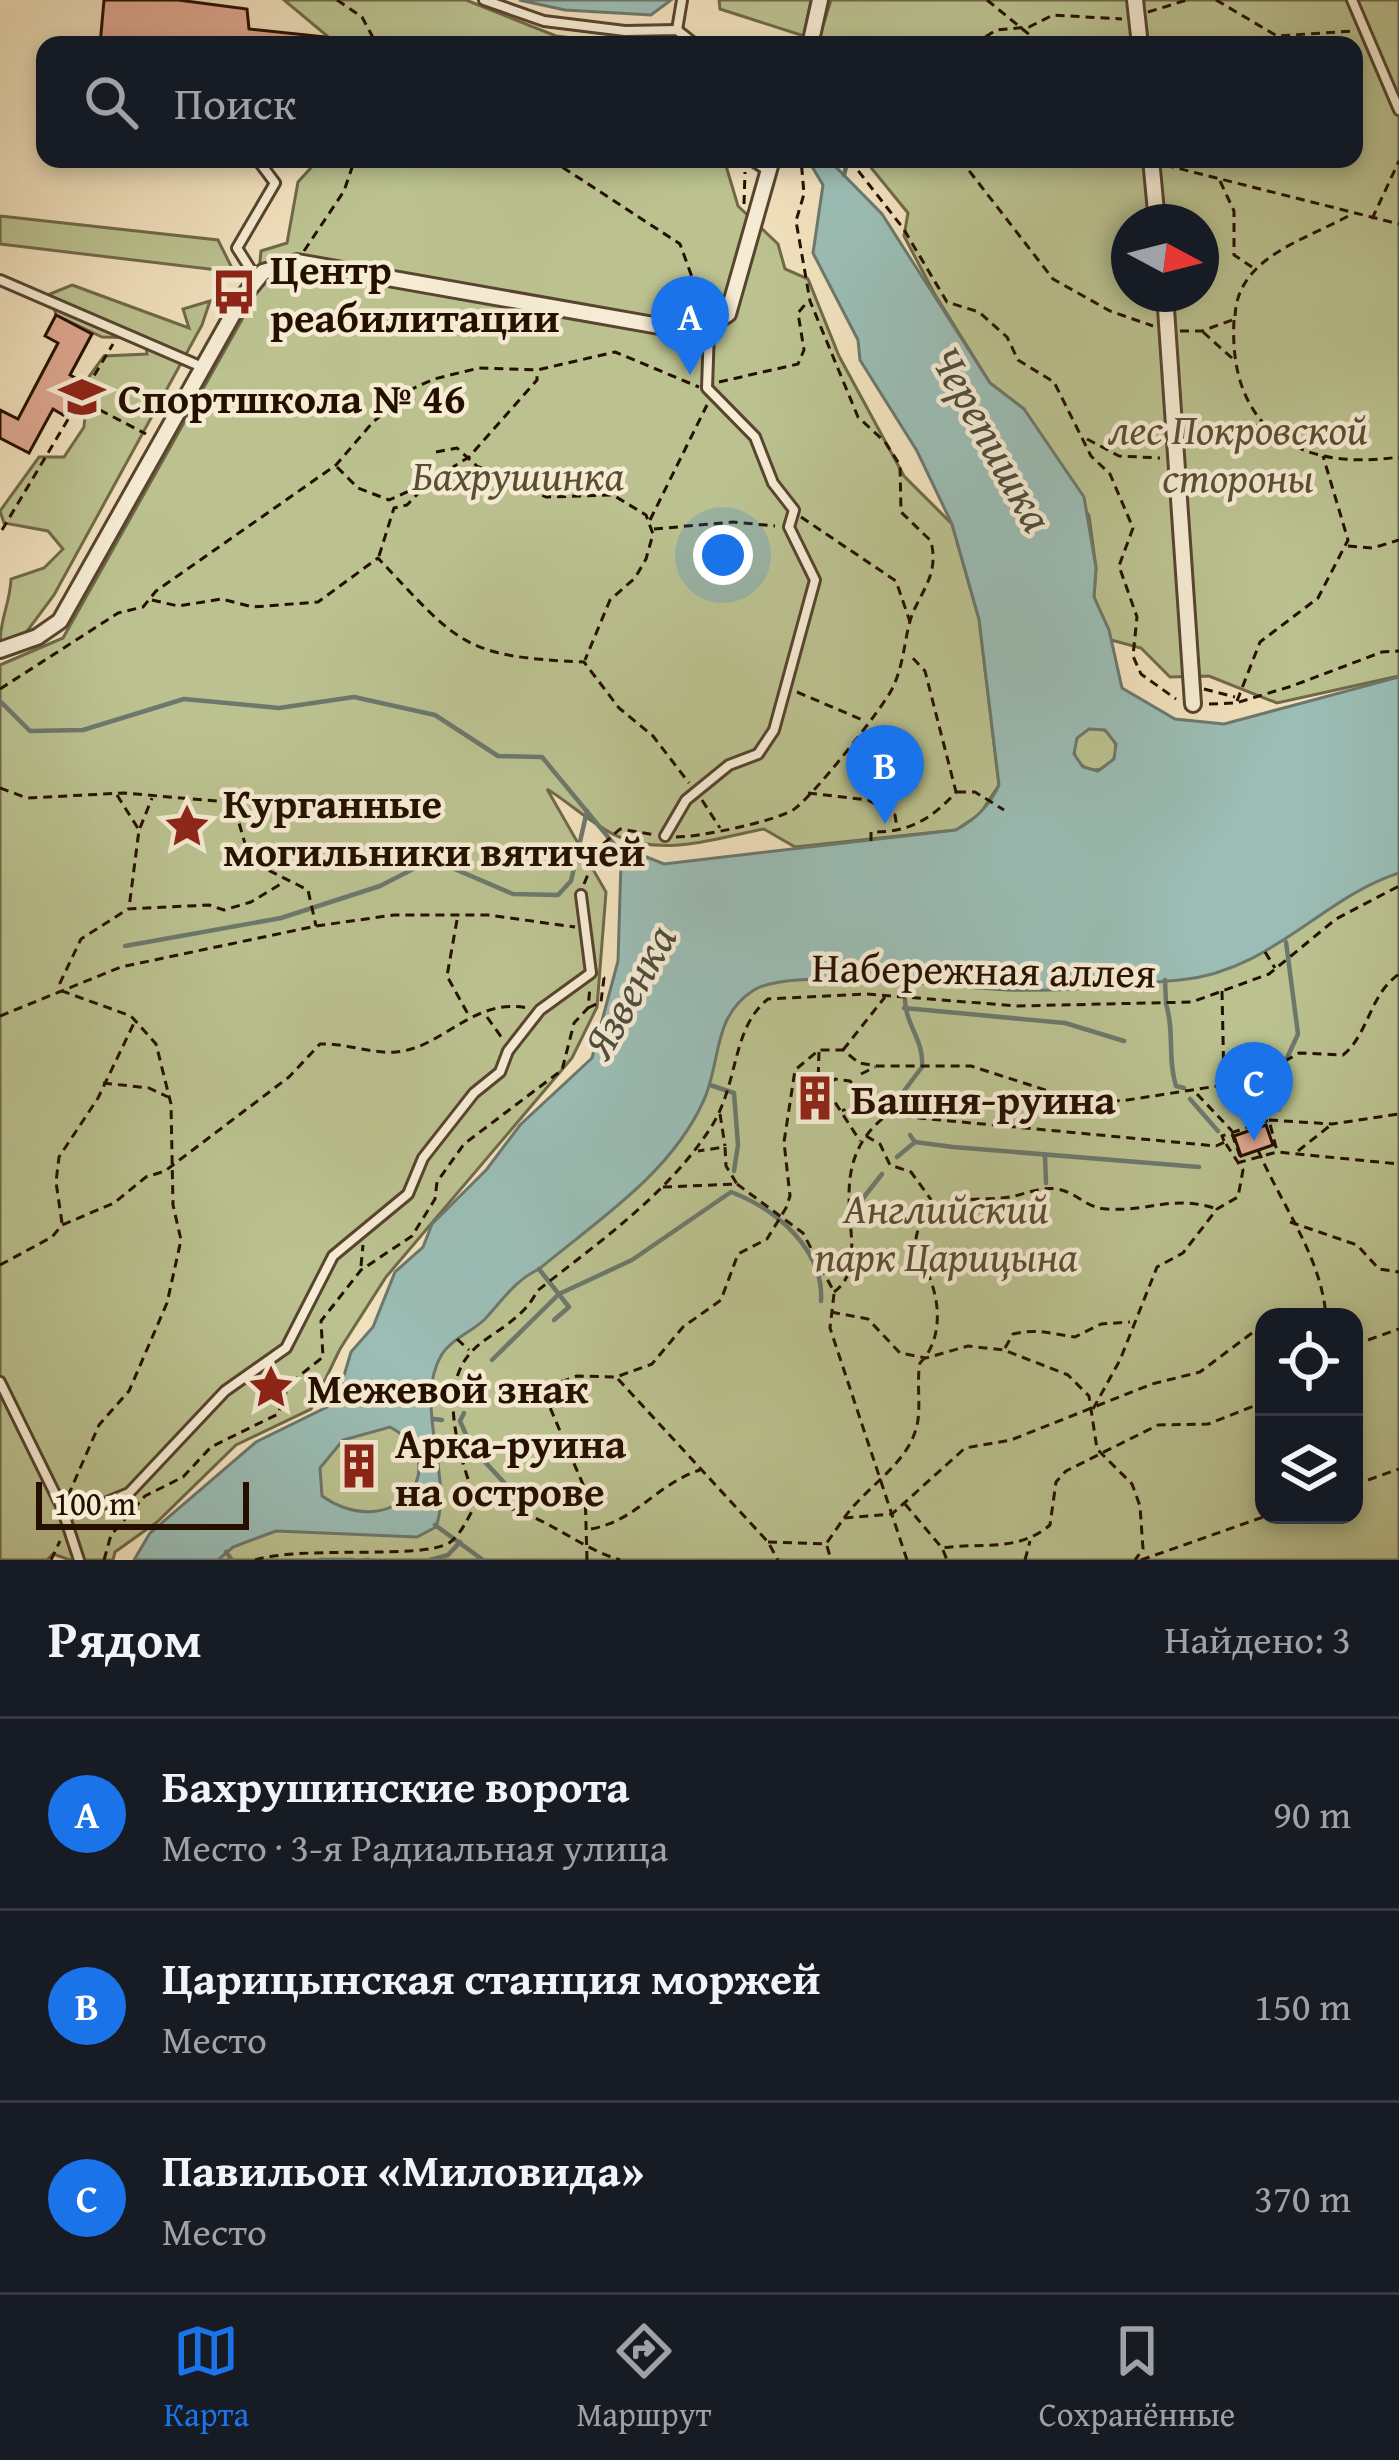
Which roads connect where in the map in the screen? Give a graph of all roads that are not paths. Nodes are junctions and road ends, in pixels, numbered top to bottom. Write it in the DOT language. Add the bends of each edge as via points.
graph roads {
  1 [pos="484,0"];
  2 [pos="682,0"];
  3 [pos="820,0"];
  4 [pos="1352,0"];
  5 [pos="677,30"];
  6 [pos="685,36"];
  7 [pos="812,36"];
  8 [pos="1399,110"];
  9 [pos="263,168"];
  10 [pos="768,168"];
  11 [pos="1152,168"];
  12 [pos="1155,204"];
  13 [pos="256,278"];
  14 [pos="0,280"];
  15 [pos="1166,312"];
  16 [pos="708,323"];
  17 [pos="202,367"];
  18 [pos="0,650"];
  19 [pos="1193,704"];
  20 [pos="665,836"];
  21 [pos="581,895"];
  22 [pos="0,1382"];
  23 [pos="64,1514"];
  24 [pos="79,1560"];
  1 -- 5 [label="lane" via="544,21"];
  2 -- 5 [label="lane"];
  3 -- 7 [label="street"];
  4 -- 8 [label="lane"];
  5 -- 6 [label="lane"];
  9 -- 13 [label="lane" via="274,183 237,248"];
  10 -- 16 [label="street" via="728,314"];
  11 -- 12 [label="street"];
  13 -- 16 [label="street" via="297,255 685,333"];
  13 -- 17 [label="street"];
  14 -- 17 [label="lane"];
  15 -- 19 [label="street"];
  16 -- 20 [label="lane" via="707,388 755,437 794,510 789,527 815,580 774,730 758,754 696,791"];
  17 -- 18 [label="street" via="60,621"];
  21 -- 23 [label="lane" via="591,973 541,1010 500,1072 423,1157 408,1194 322,1269 286,1348 225,1391 129,1493"];
  22 -- 23 [label="lane"];
  23 -- 24 [label="lane"];
}
